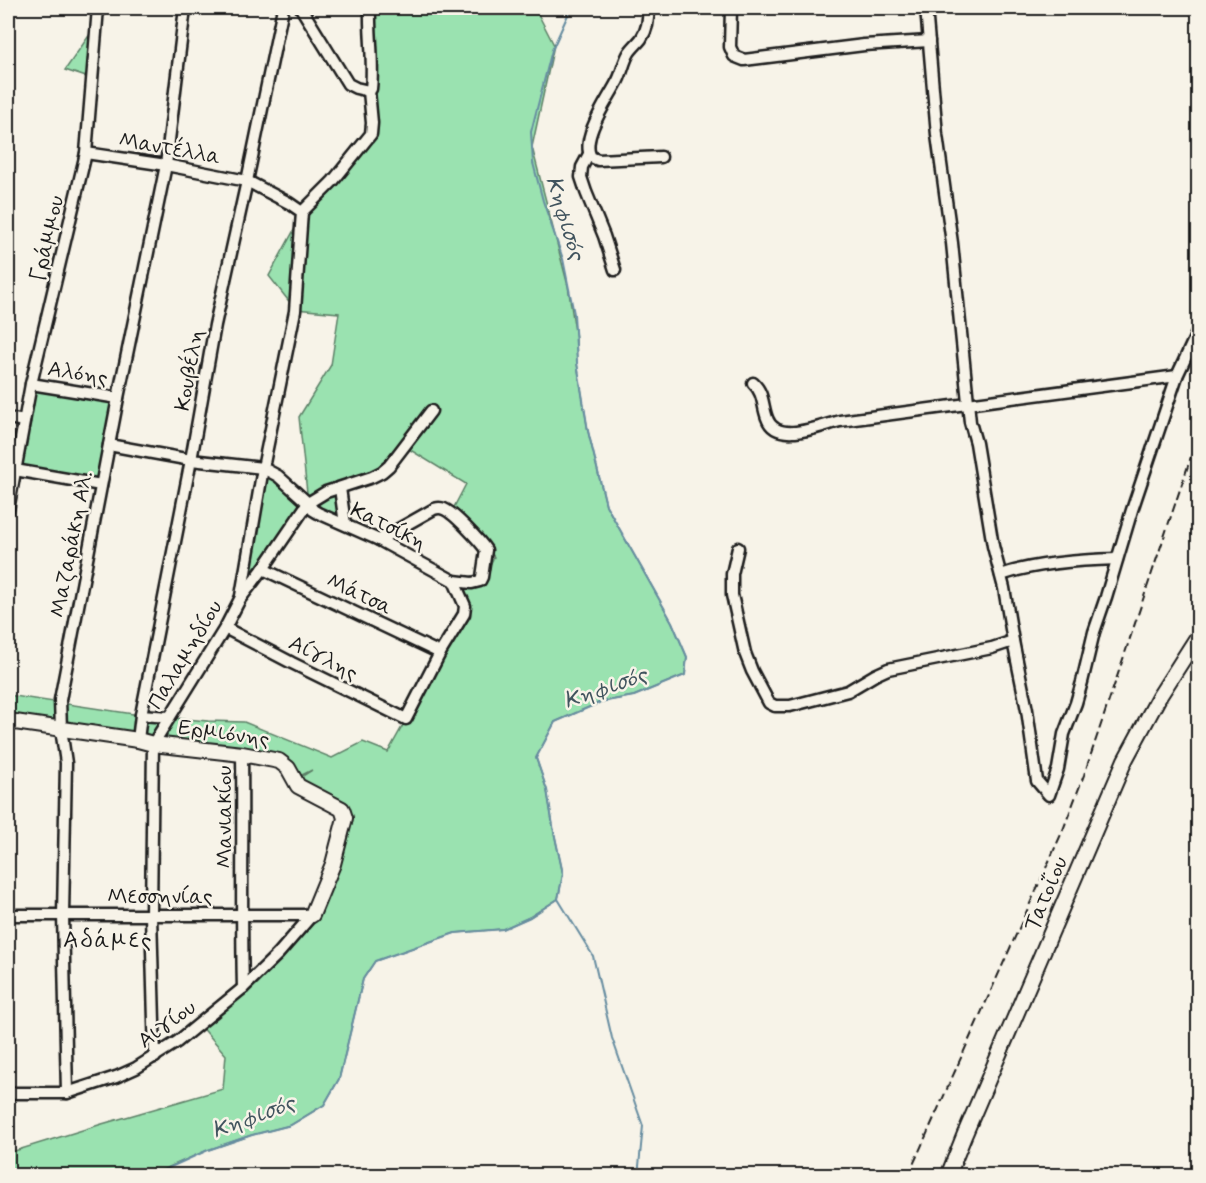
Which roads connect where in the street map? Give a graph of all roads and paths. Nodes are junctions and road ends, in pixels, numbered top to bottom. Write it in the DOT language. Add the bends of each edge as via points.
graph roads {
  1 [pos="98,8"];
  2 [pos="185,8"];
  3 [pos="283,8"];
  4 [pos="301,8"];
  5 [pos="370,8"];
  6 [pos="648,8"];
  7 [pos="731,8"];
  8 [pos="926,8"];
  9 [pos="929,41"];
  10 [pos="369,91"];
  11 [pos="86,153"];
  12 [pos="588,154"];
  13 [pos="661,157"];
  14 [pos="166,165"];
  15 [pos="247,181"];
  16 [pos="302,212"];
  17 [pos="615,270"];
  18 [pos="1198,332"];
  19 [pos="1177,376"];
  20 [pos="753,383"];
  21 [pos="31,384"];
  22 [pos="118,398"];
  23 [pos="968,405"];
  24 [pos="431,411"];
  25 [pos="8,418"];
  26 [pos="24,422"];
  27 [pos="109,445"];
  28 [pos="191,460"];
  29 [pos="263,468"];
  30 [pos="15,470"];
  31 [pos="101,485"];
  32 [pos="340,488"];
  33 [pos="308,503"];
  34 [pos="8,510"];
  35 [pos="345,525"];
  36 [pos="379,540"];
  37 [pos="738,548"];
  38 [pos="1117,559"];
  39 [pos="263,569"];
  40 [pos="1001,575"];
  41 [pos="454,580"];
  42 [pos="240,599"];
  43 [pos="225,628"];
  44 [pos="1198,636"];
  45 [pos="1012,641"];
  46 [pos="440,653"];
  47 [pos="141,715"];
  48 [pos="169,717"];
  49 [pos="8,721"];
  50 [pos="61,729"];
  51 [pos="138,740"];
  52 [pos="153,744"];
  53 [pos="242,754"];
  54 [pos="8,915"];
  55 [pos="63,915"];
  56 [pos="151,915"];
  57 [pos="242,915"];
  58 [pos="312,915"];
  59 [pos="243,988"];
  60 [pos="155,1057"];
  61 [pos="8,1093"];
  62 [pos="67,1093"];
  63 [pos="948,1176"];
  1 -- 11 [label="street, Γράμμου"];
  2 -- 14 [label="street, Μαζαράκη Αλ."];
  3 -- 15 [label="street, Κουβέλη"];
  4 -- 10 [label="street" via="348,84"];
  5 -- 10 [label="street"];
  6 -- 12 [label="street" via="645,31 628,54 602,110 588,143"];
  7 -- 9 [label="street" via="730,47 734,56 744,60"];
  8 -- 9 [label="street"];
  9 -- 23 [label="street"];
  10 -- 16 [label="street" via="371,134"];
  11 -- 14 [label="street, Μαντέλλα"];
  11 -- 21 [label="street, Γράμμου"];
  12 -- 13 [label="street" via="598,160"];
  12 -- 17 [label="street" via="581,177"];
  14 -- 15 [label="street, Μαντέλλα"];
  14 -- 22 [label="street, Μαζαράκη Αλ."];
  15 -- 16 [label="street, Μαντέλλα"];
  15 -- 28 [label="street, Κουβέλη" via="215,325"];
  16 -- 29 [label="street" via="297,302"];
  18 -- 19 [label="street"];
  19 -- 23 [label="street"];
  19 -- 38 [label="street"];
  20 -- 23 [label="street" via="759,388 771,425 788,433 840,421"];
  21 -- 22 [label="street, Αλόης"];
  21 -- 26 [label="street, Γράμμου"];
  22 -- 27 [label="street, Μαζαράκη Αλ."];
  23 -- 40 [label="street"];
  24 -- 32 [label="street" via="382,472"];
  25 -- 26 [label="street"];
  26 -- 30 [label="street, Γράμμου"];
  27 -- 28 [label="street"];
  27 -- 31 [label="street, Μαζαράκη Αλ."];
  28 -- 29 [label="street"];
  28 -- 47 [label="street, Κουβέλη"];
  29 -- 33 [label="street"];
  29 -- 42 [label="street"];
  30 -- 31 [label="street"];
  30 -- 34 [label="street, Γράμμου"];
  31 -- 50 [label="street, Μαζαράκη Αλ." via="60,700"];
  32 -- 33 [label="street"];
  32 -- 35 [label="street"];
  33 -- 35 [label="street, Κατσίκη" via="318,513"];
  33 -- 39 [label="street, Παλαμηδίου"];
  35 -- 36 [label="street, Κατσίκη"];
  36 -- 41 [label="street, Κατσίκη"];
  36 -- 41 [label="street" via="434,509 445,509 486,550 480,581 472,584"];
  37 -- 45 [label="street" via="731,581 739,632 752,671 765,697 775,706 848,691 888,669"];
  38 -- 40 [label="street" via="1025,568"];
  38 -- 45 [label="street" via="1049,795 1037,780"];
  39 -- 42 [label="street, Παλαμηδίου"];
  39 -- 46 [label="street, Μάτσα"];
  40 -- 45 [label="street"];
  41 -- 46 [label="street" via="465,609"];
  42 -- 43 [label="street, Παλαμηδίου"];
  43 -- 46 [label="street, Αίγλης" via="406,720"];
  43 -- 48 [label="street, Παλαμηδίου"];
  44 -- 63 [label="street, Τατοΐου" via="1125,760"];
  47 -- 48 [label="street"];
  47 -- 51 [label="street, Κουβέλη"];
  48 -- 52 [label="street, Παλαμηδίου"];
  49 -- 50 [label="street, Ερμιόνης"];
  50 -- 51 [label="street, Ερμιόνης"];
  50 -- 55 [label="street, Μαζαράκη Αλ." via="66,763"];
  51 -- 52 [label="street, Ερμιόνης"];
  52 -- 53 [label="street, Ερμιόνης"];
  52 -- 56 [label="street, Παλαμηδίου"];
  53 -- 57 [label="street, Μανιακίου"];
  53 -- 58 [label="street, Ερμιόνης" via="282,763 298,786 344,811 335,856"];
  54 -- 55 [label="street, Μεσσηνίας"];
  55 -- 56 [label="street, Μεσσηνίας"];
  55 -- 62 [label="street, Μαζαράκη Αλ."];
  56 -- 57 [label="street, Μεσσηνίας"];
  56 -- 60 [label="street, Παλαμηδίου"];
  57 -- 58 [label="street, Μεσσηνίας"];
  57 -- 59 [label="street, Μανιακίου"];
  58 -- 59 [label="street, Αιγίου"];
  59 -- 60 [label="street, Αιγίου"];
  60 -- 62 [label="street, Αιγίου" via="116,1077"];
  61 -- 62 [label="street, Αιγίου"];
}
